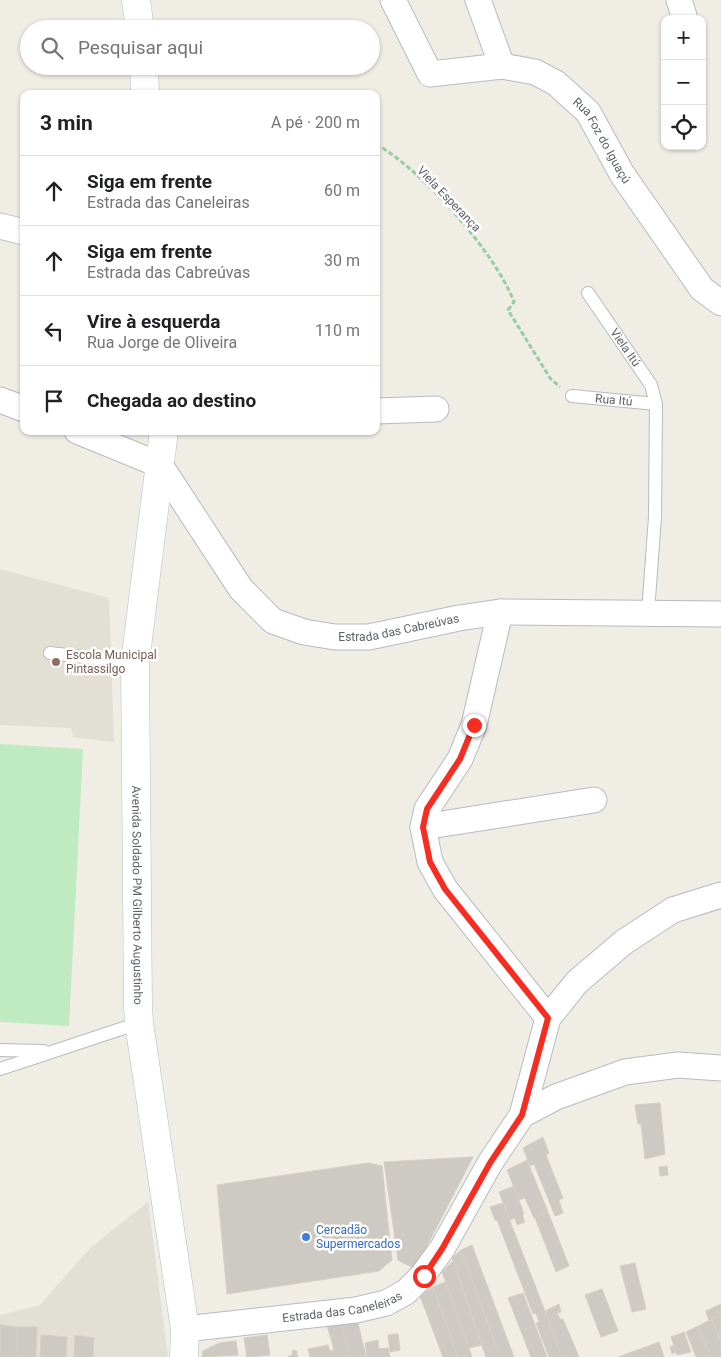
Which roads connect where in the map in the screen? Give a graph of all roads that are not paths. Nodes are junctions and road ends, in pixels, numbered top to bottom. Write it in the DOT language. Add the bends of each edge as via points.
graph roads {
  1 [pos="136,0"];
  2 [pos="392,0"];
  3 [pos="478,0"];
  4 [pos="679,0"];
  5 [pos="684,15"];
  6 [pos="139,20"];
  7 [pos="502,66"];
  8 [pos="144,75"];
  9 [pos="145,90"];
  10 [pos="0,226"];
  11 [pos="20,231"];
  12 [pos="588,293"];
  13 [pos="721,303"];
  14 [pos="572,396"];
  15 [pos="0,400"];
  16 [pos="656,404"];
  17 [pos="20,408"];
  18 [pos="436,409"];
  19 [pos="380,411"];
  20 [pos="87,435"];
  21 [pos="164,435"];
  22 [pos="160,465"];
  23 [pos="500,612"];
  24 [pos="648,612"];
  25 [pos="721,614"];
  26 [pos="50,653"];
  27 [pos="135,663"];
  28 [pos="594,800"];
  29 [pos="423,827"];
  30 [pos="721,895"];
  31 [pos="548,1018"];
  32 [pos="139,1023"];
  33 [pos="0,1050"];
  34 [pos="56,1051"];
  35 [pos="721,1068"];
  36 [pos="0,1069"];
  37 [pos="522,1115"];
  38 [pos="185,1329"];
  39 [pos="184,1357"];
  1 -- 6 [label="street"];
  2 -- 7 [label="street, Rua Foz do Iguaçú" via="430,74"];
  3 -- 7 [label="street"];
  4 -- 5 [label="street"];
  7 -- 13 [label="street, Rua Foz do Iguaçú" via="534,72 556,82 588,112 622,174 702,290"];
  8 -- 9 [label="street"];
  10 -- 11 [label="street"];
  12 -- 16 [label="lane, Viela Itú" via="651,385"];
  14 -- 16 [label="lane, Rua Itú"];
  15 -- 17 [label="street"];
  16 -- 24 [label="lane, Viela Itú" via="655,517"];
  18 -- 19 [label="street"];
  20 -- 22 [label="street"];
  21 -- 22 [label="street, Avenida Soldado PM Gilberto Augustinho"];
  22 -- 23 [label="street, Estrada das Cabreúvas" via="241,589 273,621 304,632 335,637 369,637"];
  22 -- 27 [label="street, Avenida Soldado PM Gilberto Augustinho"];
  23 -- 24 [label="street, Estrada das Cabreúvas"];
  23 -- 29 [label="street" via="474,725 460,759 427,809"];
  24 -- 25 [label="street, Estrada das Cabreúvas"];
  26 -- 27 [label="lane"];
  27 -- 32 [label="street, Avenida Soldado PM Gilberto Augustinho"];
  28 -- 29 [label="street"];
  29 -- 31 [label="street" via="430,862 445,889"];
  30 -- 31 [label="street" via="673,910 624,942 577,982"];
  31 -- 37 [label="street"];
  32 -- 34 [label="lane"];
  32 -- 38 [label="street, Avenida Soldado PM Gilberto Augustinho"];
  33 -- 34 [label="lane"];
  34 -- 36 [label="lane"];
  35 -- 37 [label="street, Estrada das Caneleiras" via="678,1065 625,1072 556,1097"];
  37 -- 38 [label="street, Estrada das Caneleiras" via="490,1163 442,1249 424,1276 406,1292 386,1303 356,1310"];
  38 -- 39 [label="street, Avenida Soldado PM Gilberto Augustinho"];
}
